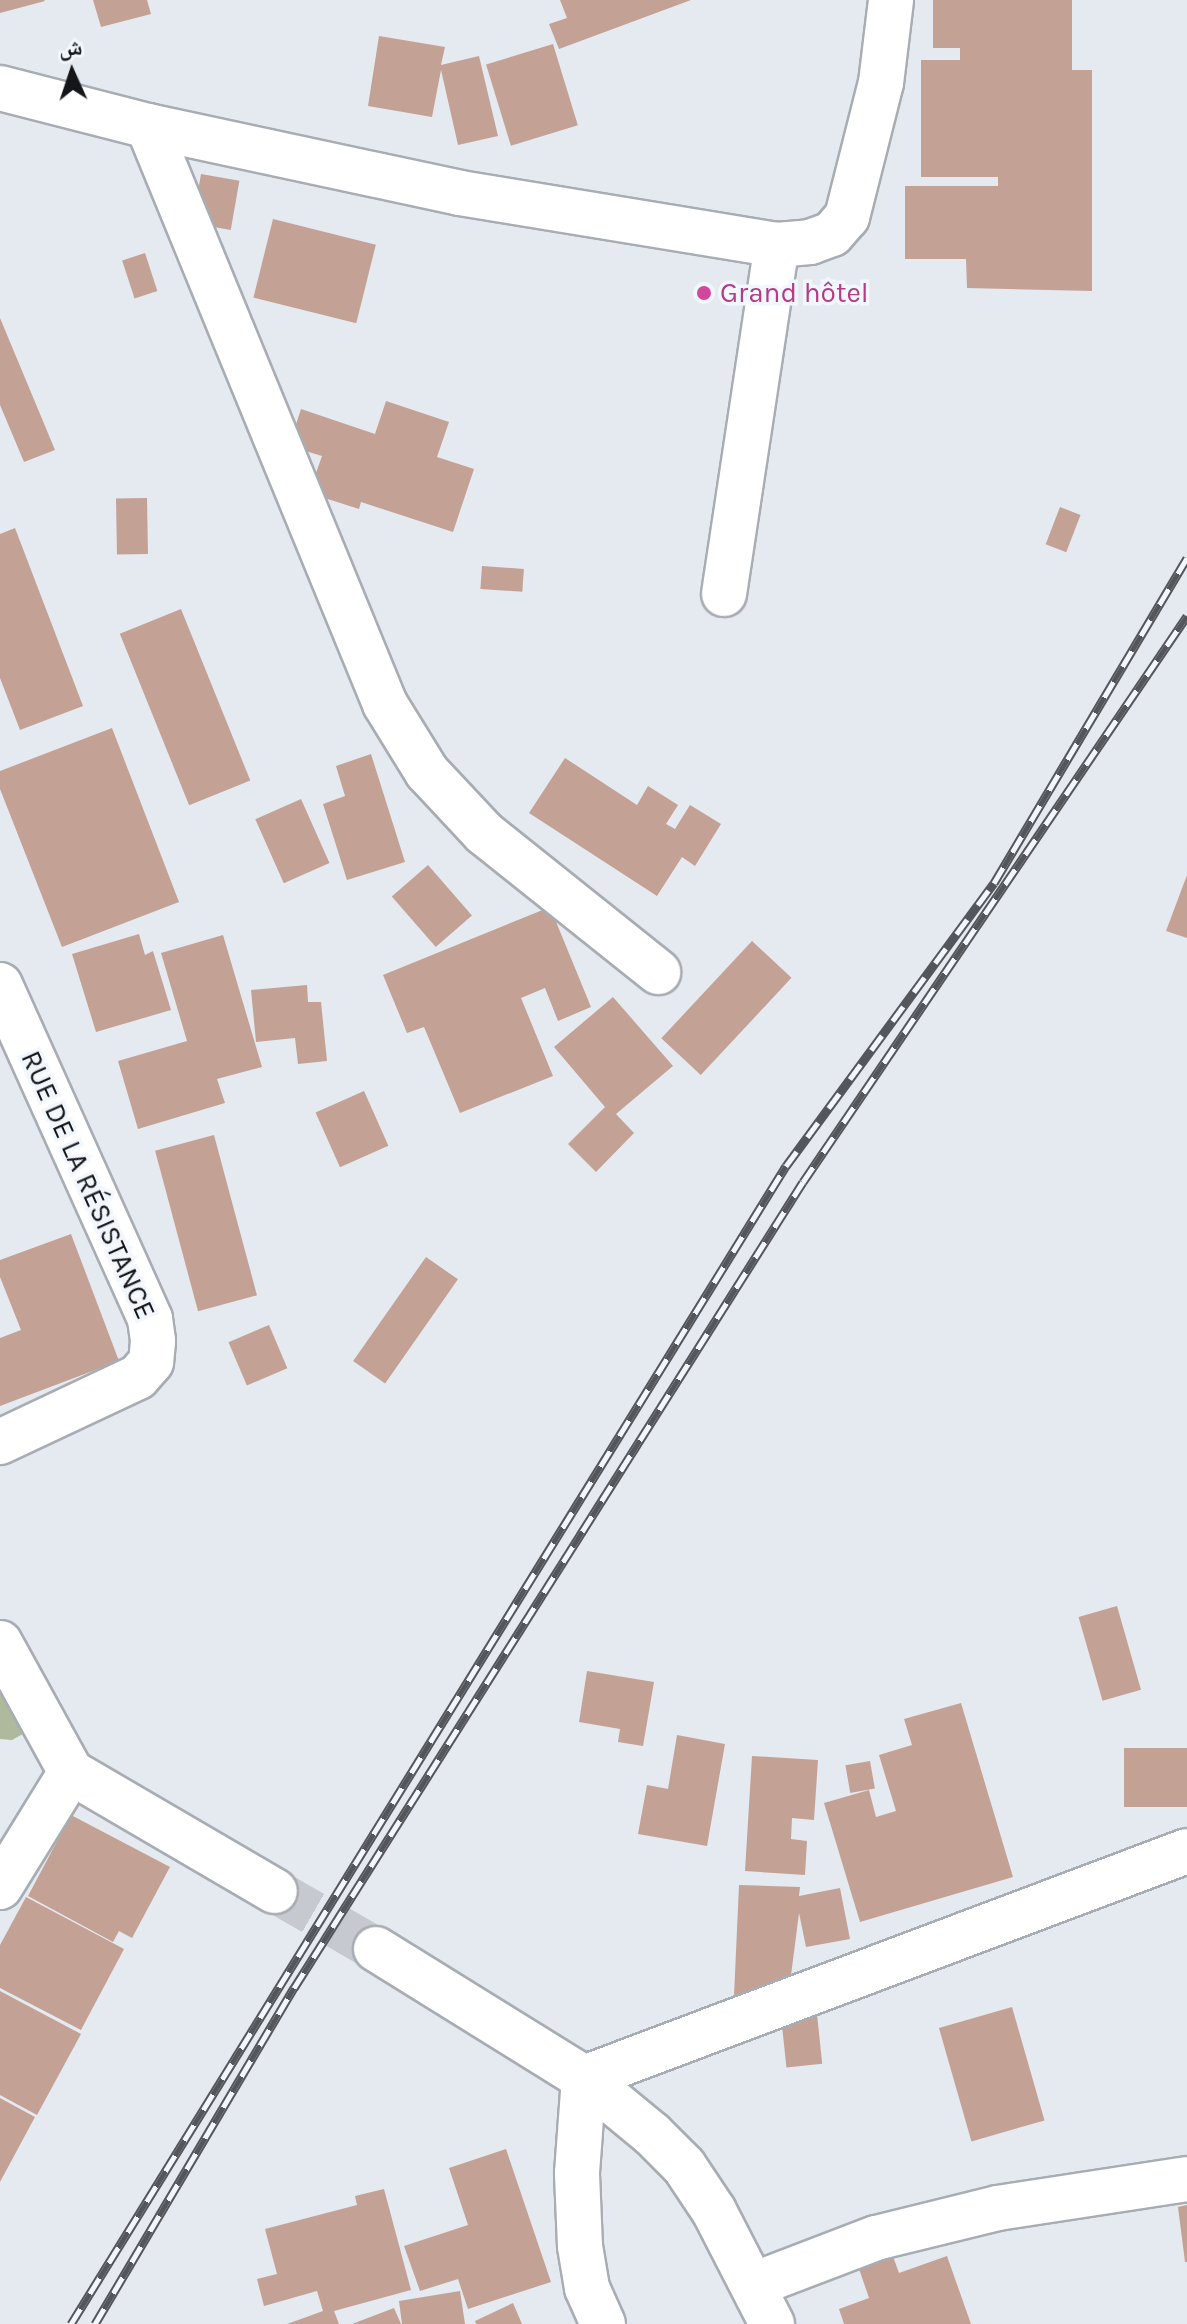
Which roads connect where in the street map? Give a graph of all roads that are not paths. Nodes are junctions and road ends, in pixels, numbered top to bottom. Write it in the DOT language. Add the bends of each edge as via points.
graph roads {
  1 [pos="891,0"];
  2 [pos="0,88"];
  3 [pos="148,126"];
  4 [pos="777,245"];
  5 [pos="724,594"];
  6 [pos="658,972"];
  7 [pos="0,985"];
  8 [pos="0,1442"];
  9 [pos="0,1643"];
  10 [pos="71,1772"];
  11 [pos="1187,1851"];
  12 [pos="0,1887"];
  13 [pos="275,1891"];
  14 [pos="376,1949"];
  15 [pos="584,2078"];
  16 [pos="1187,2179"];
  17 [pos="753,2285"];
  18 [pos="603,2324"];
  19 [pos="772,2324"];
  1 -- 4 [label="street" via="881,83 847,217 832,234"];
  2 -- 3 [label="street"];
  3 -- 4 [label="street" via="460,193"];
  3 -- 6 [label="street" via="385,704 427,772 484,833"];
  4 -- 5 [label="street"];
  7 -- 8 [label="street, RUE DE LA RÉSISTANCE" via="150,1319 153,1341 151,1362 138,1377"];
  9 -- 10 [label="street"];
  10 -- 12 [label="street"];
  10 -- 13 [label="street"];
  11 -- 15 [label="street"];
  14 -- 15 [label="street"];
  15 -- 17 [label="street" via="684,2166"];
  15 -- 18 [label="street" via="577,2173 580,2246 587,2288"];
  16 -- 17 [label="street" via="998,2208 876,2238"];
  17 -- 19 [label="street"];
}
